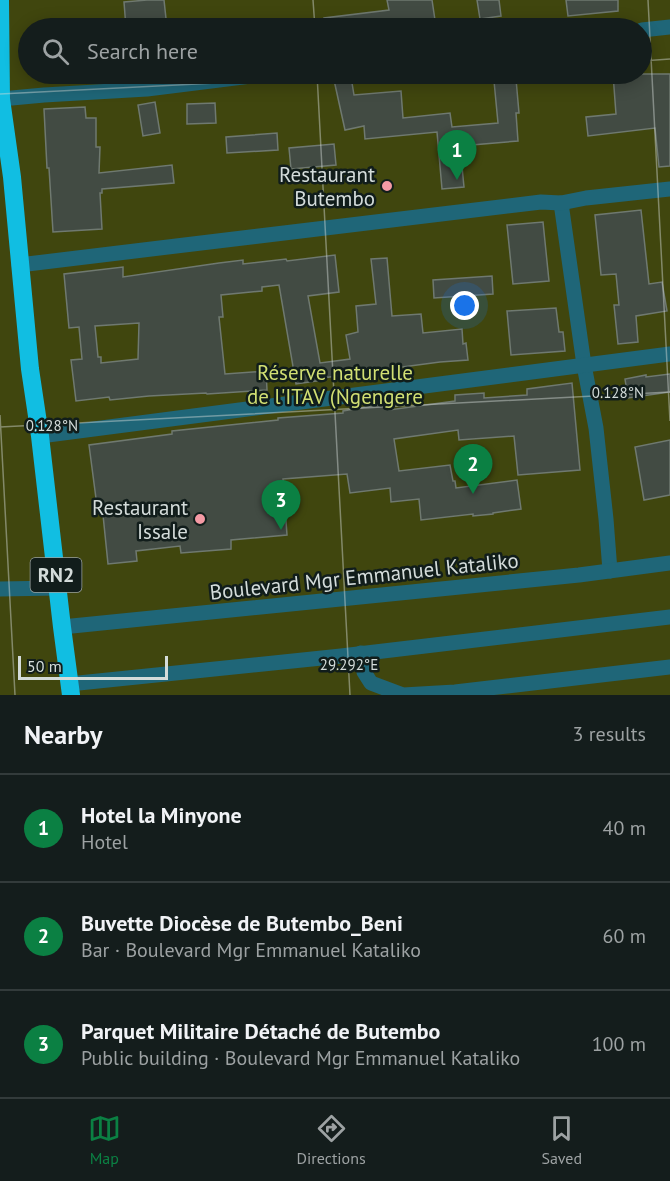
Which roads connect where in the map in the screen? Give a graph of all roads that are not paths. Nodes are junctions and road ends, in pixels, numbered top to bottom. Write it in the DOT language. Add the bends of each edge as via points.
graph roads {
  1 [pos="0,0"];
  2 [pos="670,27"];
  3 [pos="652,29"];
  4 [pos="187,84"];
  5 [pos="1,99"];
  6 [pos="670,189"];
  7 [pos="561,203"];
  8 [pos="19,265"];
  9 [pos="670,354"];
  10 [pos="584,365"];
  11 [pos="40,436"];
  12 [pos="670,563"];
  13 [pos="610,571"];
  14 [pos="58,588"];
  15 [pos="0,589"];
  16 [pos="670,617"];
  17 [pos="62,627"];
  18 [pos="361,653"];
  19 [pos="670,667"];
  20 [pos="70,689"];
  1 -- 5 [label="highway, RN2"];
  2 -- 3 [label="street"];
  4 -- 5 [label="street"];
  5 -- 8 [label="highway, RN2"];
  6 -- 7 [label="street"];
  7 -- 8 [label="street" via="541,202"];
  7 -- 10 [label="street"];
  8 -- 11 [label="highway, RN2"];
  9 -- 10 [label="street"];
  10 -- 11 [label="street"];
  10 -- 13 [label="street" via="596,428"];
  11 -- 14 [label="highway, RN2"];
  12 -- 13 [label="street, Boulevard Mgr Emmanuel Kataliko"];
  13 -- 17 [label="street, Boulevard Mgr Emmanuel Kataliko"];
  14 -- 15 [label="street"];
  14 -- 17 [label="highway, RN2"];
  16 -- 18 [label="street"];
  17 -- 20 [label="highway, RN2"];
  18 -- 19 [label="street" via="364,672 371,683 403,695"];
  18 -- 20 [label="street"];
}
